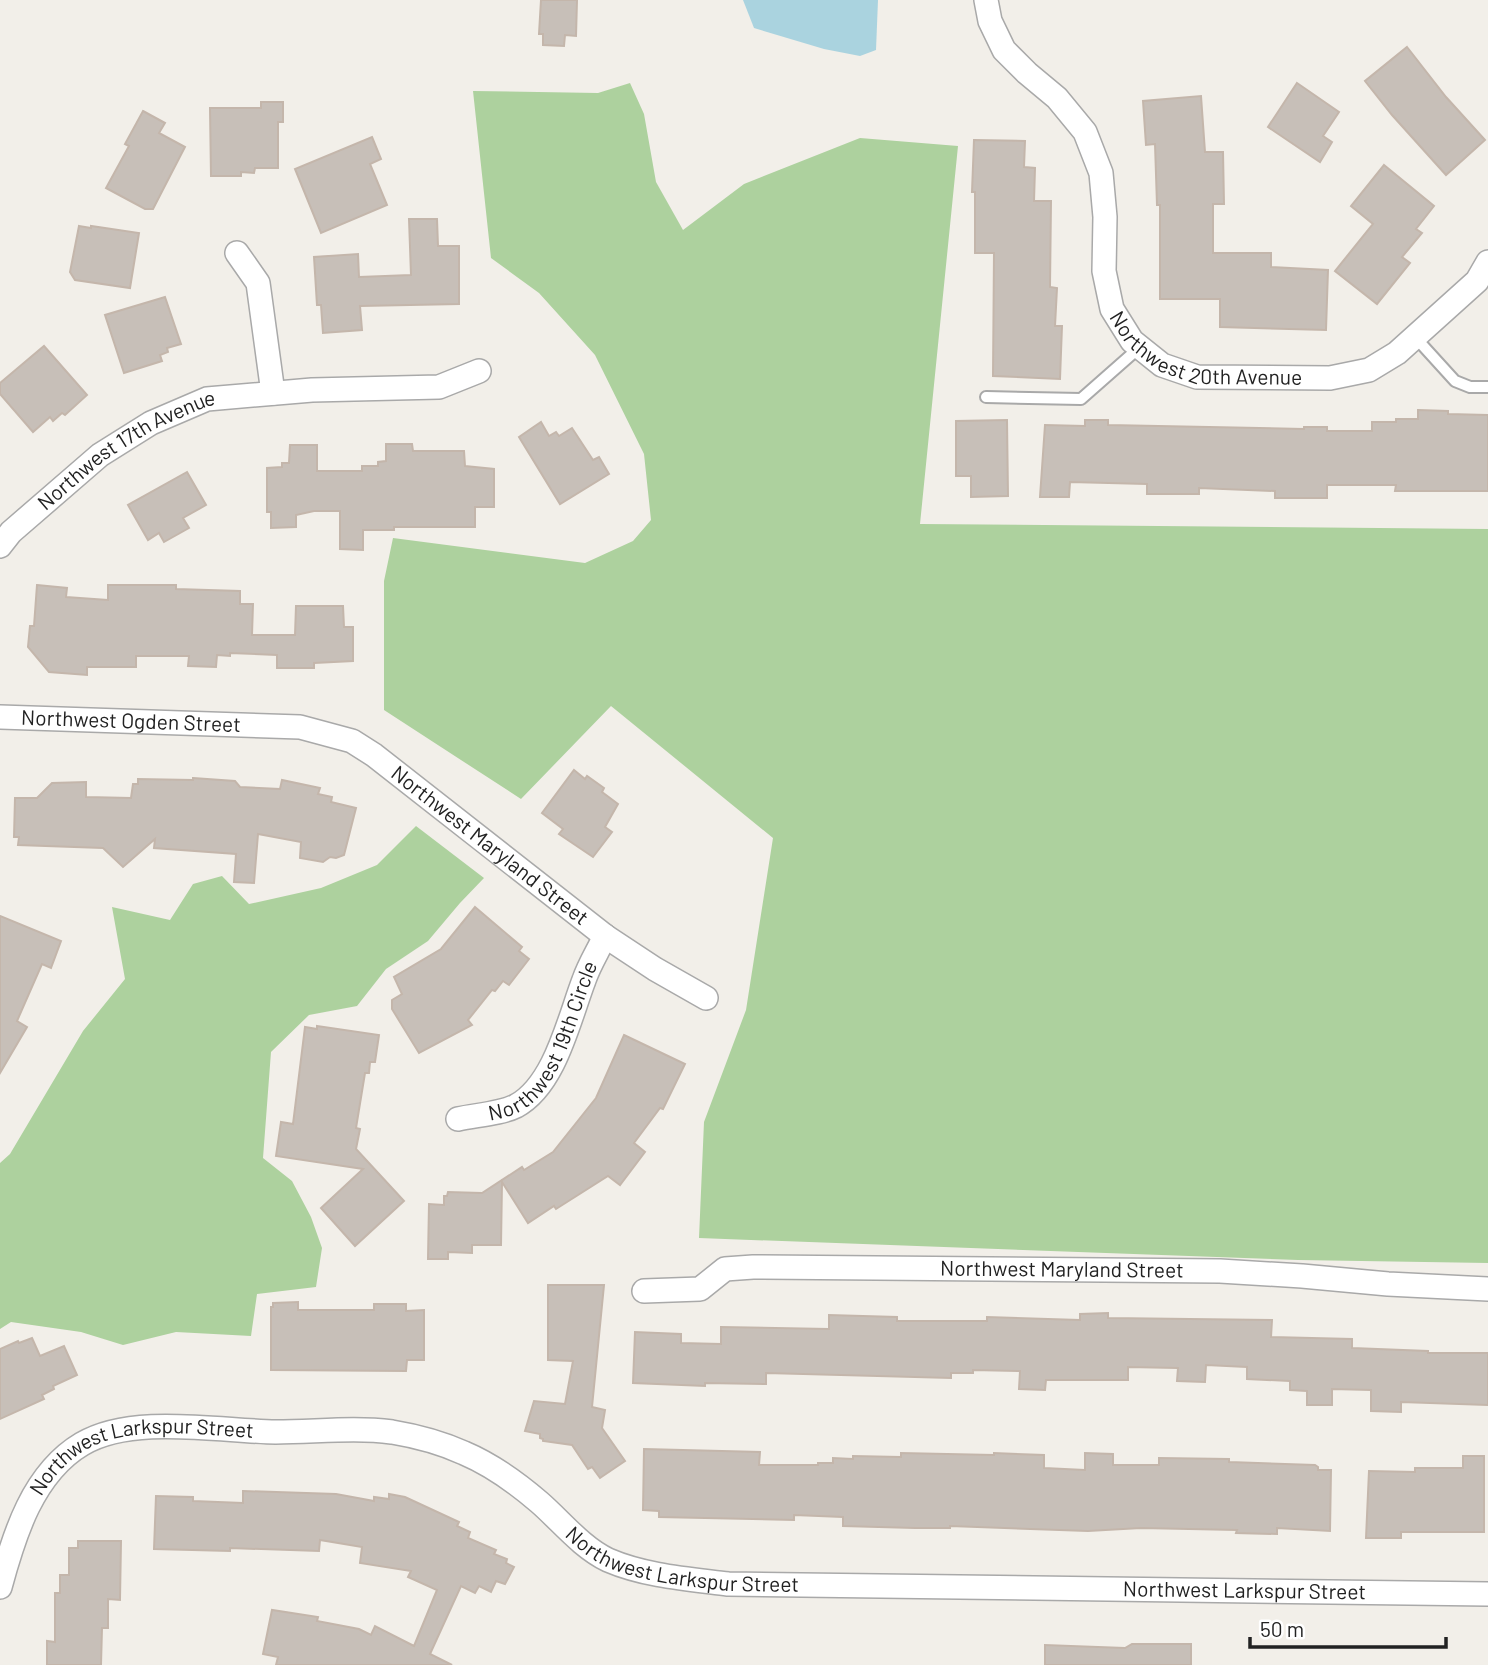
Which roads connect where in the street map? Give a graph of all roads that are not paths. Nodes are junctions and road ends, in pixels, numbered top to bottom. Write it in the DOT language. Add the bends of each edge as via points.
graph roads {
  1 [pos="986,0"];
  2 [pos="237,253"];
  3 [pos="1488,262"];
  4 [pos="1415,337"];
  5 [pos="1140,347"];
  6 [pos="479,371"];
  7 [pos="1488,387"];
  8 [pos="273,393"];
  9 [pos="986,397"];
  10 [pos="0,546"];
  11 [pos="0,717"];
  12 [pos="261,725"];
  13 [pos="605,936"];
  14 [pos="706,998"];
  15 [pos="458,1119"];
  16 [pos="1488,1289"];
  17 [pos="644,1291"];
  18 [pos="0,1587"];
  19 [pos="1488,1594"];
  1 -- 5 [label="street, Northwest 20th Avenue" via="1004,50 1057,98 1085,132 1101,173 1104,271 1112,309"];
  2 -- 8 [label="street" via="258,283"];
  3 -- 4 [label="street, Northwest 20th Avenue" via="1477,281"];
  4 -- 5 [label="street, Northwest 20th Avenue" via="1369,370 1331,378 1198,377 1162,365"];
  4 -- 7 [label="lane" via="1455,381"];
  5 -- 9 [label="lane" via="1081,399"];
  6 -- 8 [label="street, Northwest 17th Avenue" via="439,387"];
  8 -- 10 [label="street, Northwest 17th Avenue" via="207,399 151,423 100,455"];
  11 -- 12 [label="street, Northwest Ogden Street"];
  12 -- 13 [label="street, Northwest Maryland Street" via="300,727 352,741"];
  13 -- 14 [label="street, Northwest Maryland Street"];
  13 -- 15 [label="street, Northwest 19th Circle" via="539,1085 514,1107"];
  16 -- 17 [label="street, Northwest Maryland Street" via="1220,1272 753,1267 725,1269 700,1289"];
  18 -- 19 [label="street, Northwest Larkspur Street" via="22,1520 59,1461 102,1434 152,1427 357,1430 435,1441 504,1477 608,1560 664,1576 728,1584"];
}
